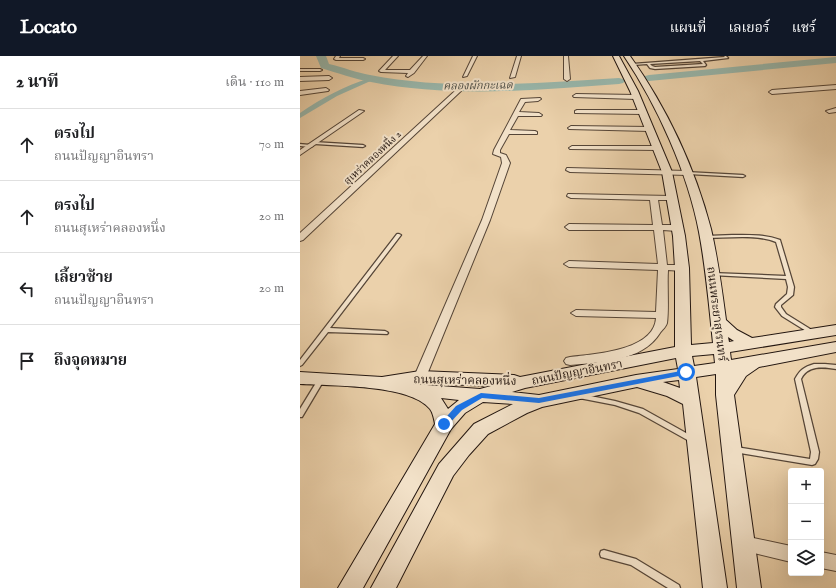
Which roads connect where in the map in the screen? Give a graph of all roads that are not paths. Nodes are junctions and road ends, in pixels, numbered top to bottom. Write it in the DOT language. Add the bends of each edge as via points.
graph roads {
  1 [pos="338,56"];
  2 [pos="396,56"];
  3 [pos="425,56"];
  4 [pos="475,56"];
  5 [pos="519,56"];
  6 [pos="566,56"];
  7 [pos="616,56"];
  8 [pos="627,56"];
  9 [pos="725,56"];
  10 [pos="365,58"];
  11 [pos="701,60"];
  12 [pos="307,61"];
  13 [pos="300,62"];
  14 [pos="648,63"];
  15 [pos="358,64"];
  16 [pos="633,64"];
  17 [pos="300,70"];
  18 [pos="320,70"];
  19 [pos="465,76"];
  20 [pos="512,77"];
  21 [pos="329,78"];
  22 [pos="300,79"];
  23 [pos="567,79"];
  24 [pos="836,87"];
  25 [pos="326,90"];
  26 [pos="458,91"];
  27 [pos="772,92"];
  28 [pos="301,93"];
  29 [pos="576,96"];
  30 [pos="636,97"];
  31 [pos="538,99"];
  32 [pos="829,110"];
  33 [pos="836,110"];
  34 [pos="361,111"];
  35 [pos="577,112"];
  36 [pos="642,112"];
  37 [pos="515,114"];
  38 [pos="539,115"];
  39 [pos="571,128"];
  40 [pos="649,129"];
  41 [pos="507,132"];
  42 [pos="535,133"];
  43 [pos="313,144"];
  44 [pos="300,145"];
  45 [pos="363,146"];
  46 [pos="572,148"];
  47 [pos="657,148"];
  48 [pos="300,153"];
  49 [pos="570,170"];
  50 [pos="667,172"];
  51 [pos="688,173"];
  52 [pos="743,176"];
  53 [pos="571,196"];
  54 [pos="654,198"];
  55 [pos="672,198"];
  56 [pos="569,227"];
  57 [pos="676,228"];
  58 [pos="659,229"];
  59 [pos="399,236"];
  60 [pos="706,237"];
  61 [pos="300,238"];
  62 [pos="569,264"];
  63 [pos="663,267"];
  64 [pos="682,268"];
  65 [pos="712,274"];
  66 [pos="788,278"];
  67 [pos="576,313"];
  68 [pos="661,314"];
  69 [pos="718,321"];
  70 [pos="326,330"];
  71 [pos="836,330"];
  72 [pos="385,333"];
  73 [pos="813,334"];
  74 [pos="750,344"];
  75 [pos="836,347"];
  76 [pos="683,351"];
  77 [pos="722,357"];
  78 [pos="570,361"];
  79 [pos="754,362"];
  80 [pos="300,364"];
  81 [pos="836,367"];
  82 [pos="686,372"];
  83 [pos="300,378"];
  84 [pos="322,379"];
  85 [pos="636,380"];
  86 [pos="530,381"];
  87 [pos="416,384"];
  88 [pos="572,394"];
  89 [pos="481,395"];
  90 [pos="725,395"];
  91 [pos="539,401"];
  92 [pos="691,401"];
  93 [pos="300,415"];
  94 [pos="444,424"];
  95 [pos="697,442"];
  96 [pos="732,450"];
  97 [pos="744,544"];
  98 [pos="788,553"];
  99 [pos="604,554"];
  100 [pos="824,561"];
  101 [pos="836,564"];
  102 [pos="350,588"];
  103 [pos="383,588"];
  104 [pos="676,588"];
  105 [pos="715,588"];
  106 [pos="749,588"];
  1 -- 10 [label="street" via="336,59"];
  2 -- 3 [label="street" via="381,71 410,74"];
  4 -- 19 [label="street"];
  5 -- 20 [label="street"];
  6 -- 23 [label="street"];
  7 -- 30 [label="street"];
  8 -- 16 [label="street, ถนนพระยาสุเรนทร์"];
  9 -- 11 [label="lane" via="727,58"];
  10 -- 15 [label="street"];
  11 -- 14 [label="lane"];
  11 -- 14 [label="lane" via="705,66 658,68 651,67"];
  12 -- 13 [label="street"];
  14 -- 16 [label="lane"];
  16 -- 51 [label="street, ถนนพระยาสุเรนทร์" via="653,97"];
  17 -- 18 [label="street"];
  21 -- 22 [label="street"];
  24 -- 27 [label="street"];
  25 -- 28 [label="street"];
  26 -- 61 [label="street, สุเหร่าคลองหนึ่ง 2"];
  29 -- 30 [label="street"];
  30 -- 36 [label="street"];
  31 -- 37 [label="street" via="523,100"];
  32 -- 33 [label="street"];
  34 -- 43 [label="street"];
  35 -- 36 [label="street"];
  36 -- 40 [label="street"];
  37 -- 38 [label="street"];
  37 -- 41 [label="street"];
  39 -- 40 [label="street"];
  40 -- 47 [label="street"];
  41 -- 42 [label="street"];
  41 -- 87 [label="street" via="496,153 505,158 506,163 486,220"];
  43 -- 44 [label="lane"];
  43 -- 45 [label="lane"];
  43 -- 48 [label="street"];
  46 -- 47 [label="street"];
  47 -- 50 [label="street"];
  49 -- 50 [label="street"];
  50 -- 51 [label="street"];
  50 -- 55 [label="street"];
  51 -- 52 [label="lane"];
  51 -- 60 [label="street, ถนนพระยาสุเรนทร์"];
  53 -- 54 [label="street"];
  54 -- 55 [label="street"];
  54 -- 58 [label="street"];
  55 -- 57 [label="street"];
  56 -- 58 [label="street"];
  57 -- 58 [label="street"];
  57 -- 64 [label="street"];
  58 -- 63 [label="street"];
  59 -- 70 [label="lane"];
  60 -- 65 [label="street, ถนนพระยาสุเรนทร์"];
  60 -- 66 [label="lane" via="775,239"];
  62 -- 63 [label="street"];
  63 -- 64 [label="street"];
  63 -- 68 [label="street"];
  64 -- 76 [label="street"];
  65 -- 66 [label="lane"];
  65 -- 69 [label="street, ถนนพระยาสุเรนทร์"];
  66 -- 73 [label="lane" via="790,295 778,305 780,310"];
  67 -- 68 [label="street"];
  68 -- 78 [label="street" via="661,324 657,332 629,352"];
  69 -- 74 [label="street"];
  69 -- 77 [label="street, ถนนพระยาสุเรนทร์"];
  70 -- 72 [label="lane"];
  70 -- 80 [label="lane"];
  71 -- 73 [label="street, ถนนปัญญาอินทรา"];
  73 -- 74 [label="street, ถนนปัญญาอินทรา"];
  74 -- 77 [label="street, ถนนปัญญาอินทรา"];
  75 -- 79 [label="street, ถนนปัญญาอินทรา"];
  76 -- 77 [label="street, ถนนปัญญาอินทรา"];
  76 -- 82 [label="street"];
  76 -- 86 [label="street, ถนนปัญญาอินทรา"];
  77 -- 79 [label="street, ถนนปัญญาอินทรา"];
  77 -- 82 [label="street, ถนนปัญญาอินทรา"];
  77 -- 90 [label="street, ถนนพระยาสุเรนทร์"];
  79 -- 90 [label="street" via="740,372"];
  81 -- 96 [label="lane" via="821,365 808,368 798,379 815,452 812,462"];
  82 -- 85 [label="street, ถนนปัญญาอินทรา"];
  82 -- 92 [label="street"];
  83 -- 84 [label="street, ถนนสุเหร่าคลองหนึ่ง"];
  84 -- 87 [label="street, ถนนสุเหร่าคลองหนึ่ง"];
  84 -- 93 [label="lane"];
  85 -- 88 [label="street, ถนนปัญญาอินทรา"];
  85 -- 92 [label="street"];
  86 -- 87 [label="street, ถนนสุเหร่าคลองหนึ่ง"];
  86 -- 89 [label="street, ถนนปัญญาอินทรา"];
  86 -- 91 [label="street" via="542,393"];
  87 -- 89 [label="street, ถนนสุเหร่าคลองหนึ่ง"];
  87 -- 94 [label="street" via="441,411"];
  88 -- 91 [label="street, ถนนปัญญาอินทรา"];
  88 -- 95 [label="lane" via="641,411"];
  89 -- 91 [label="street, ถนนสุเหร่าคลองหนึ่ง"];
  89 -- 94 [label="street, ถนนปัญญาอินทรา" via="459,408"];
  90 -- 96 [label="street, ถนนพระยาสุเรนทร์"];
  91 -- 103 [label="street, ถนนปัญญาอินทรา" via="481,429 462,450 446,470"];
  92 -- 95 [label="street"];
  94 -- 102 [label="street, ถนนปัญญาอินทรา"];
  95 -- 105 [label="street"];
  96 -- 97 [label="street, ถนนพระยาสุเรนทร์"];
  97 -- 98 [label="street"];
  97 -- 106 [label="street, ถนนพระยาสุเรนทร์"];
  99 -- 104 [label="lane" via="633,562"];
  100 -- 101 [label="street"];
}
